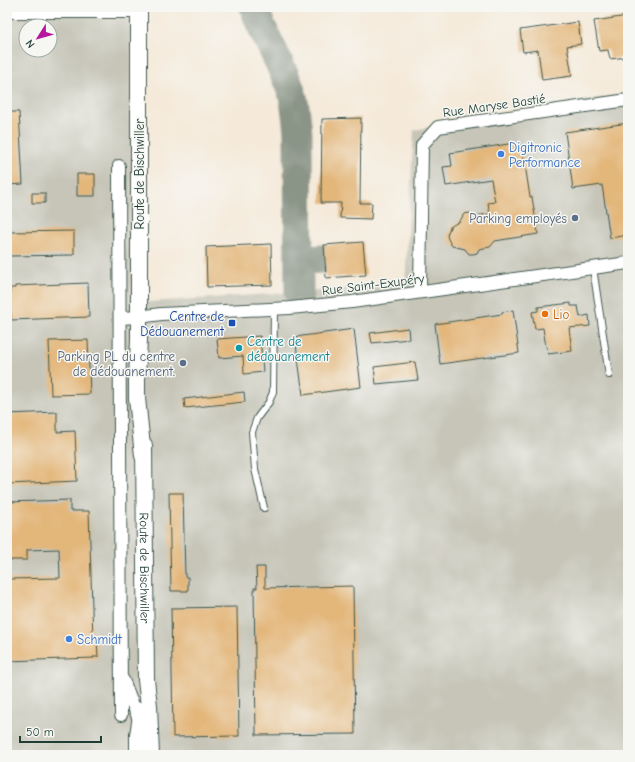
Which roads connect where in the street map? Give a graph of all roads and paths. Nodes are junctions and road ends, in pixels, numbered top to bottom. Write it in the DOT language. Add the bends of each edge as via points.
graph roads {
  1 [pos="44,9"];
  2 [pos="139,9"];
  3 [pos="7,12"];
  4 [pos="628,100"];
  5 [pos="119,166"];
  6 [pos="628,263"];
  7 [pos="593,268"];
  8 [pos="420,292"];
  9 [pos="274,309"];
  10 [pos="120,318"];
  11 [pos="139,318"];
  12 [pos="609,375"];
  13 [pos="264,508"];
  14 [pos="122,677"];
  15 [pos="146,680"];
  16 [pos="121,715"];
  17 [pos="140,722"];
  18 [pos="138,755"];
  19 [pos="151,755"];
  1 -- 2 [label="street"];
  1 -- 3 [label="street"];
  2 -- 11 [label="street, Route de Bischwiller"];
  4 -- 8 [label="street, Rue Maryse Bastié" via="438,128 422,145"];
  5 -- 10 [label="street"];
  6 -- 7 [label="street, Rue Saint-Exupéry"];
  7 -- 8 [label="street, Rue Saint-Exupéry"];
  7 -- 12 [label="lane"];
  8 -- 9 [label="street, Rue Saint-Exupéry" via="352,302"];
  9 -- 11 [label="street, Rue Saint-Exupéry" via="161,314"];
  9 -- 13 [label="lane" via="274,392 257,418 252,432 255,469"];
  10 -- 11 [label="street, Rue Saint-Exupéry"];
  10 -- 14 [label="street"];
  11 -- 15 [label="street, Route de Bischwiller" via="139,340 145,379 143,456"];
  14 -- 16 [label="street"];
  14 -- 17 [label="street"];
  15 -- 17 [label="street, Route de Bischwiller"];
  15 -- 19 [label="street, Route de Bischwiller"];
  17 -- 18 [label="street, Route de Bischwiller"];
}
